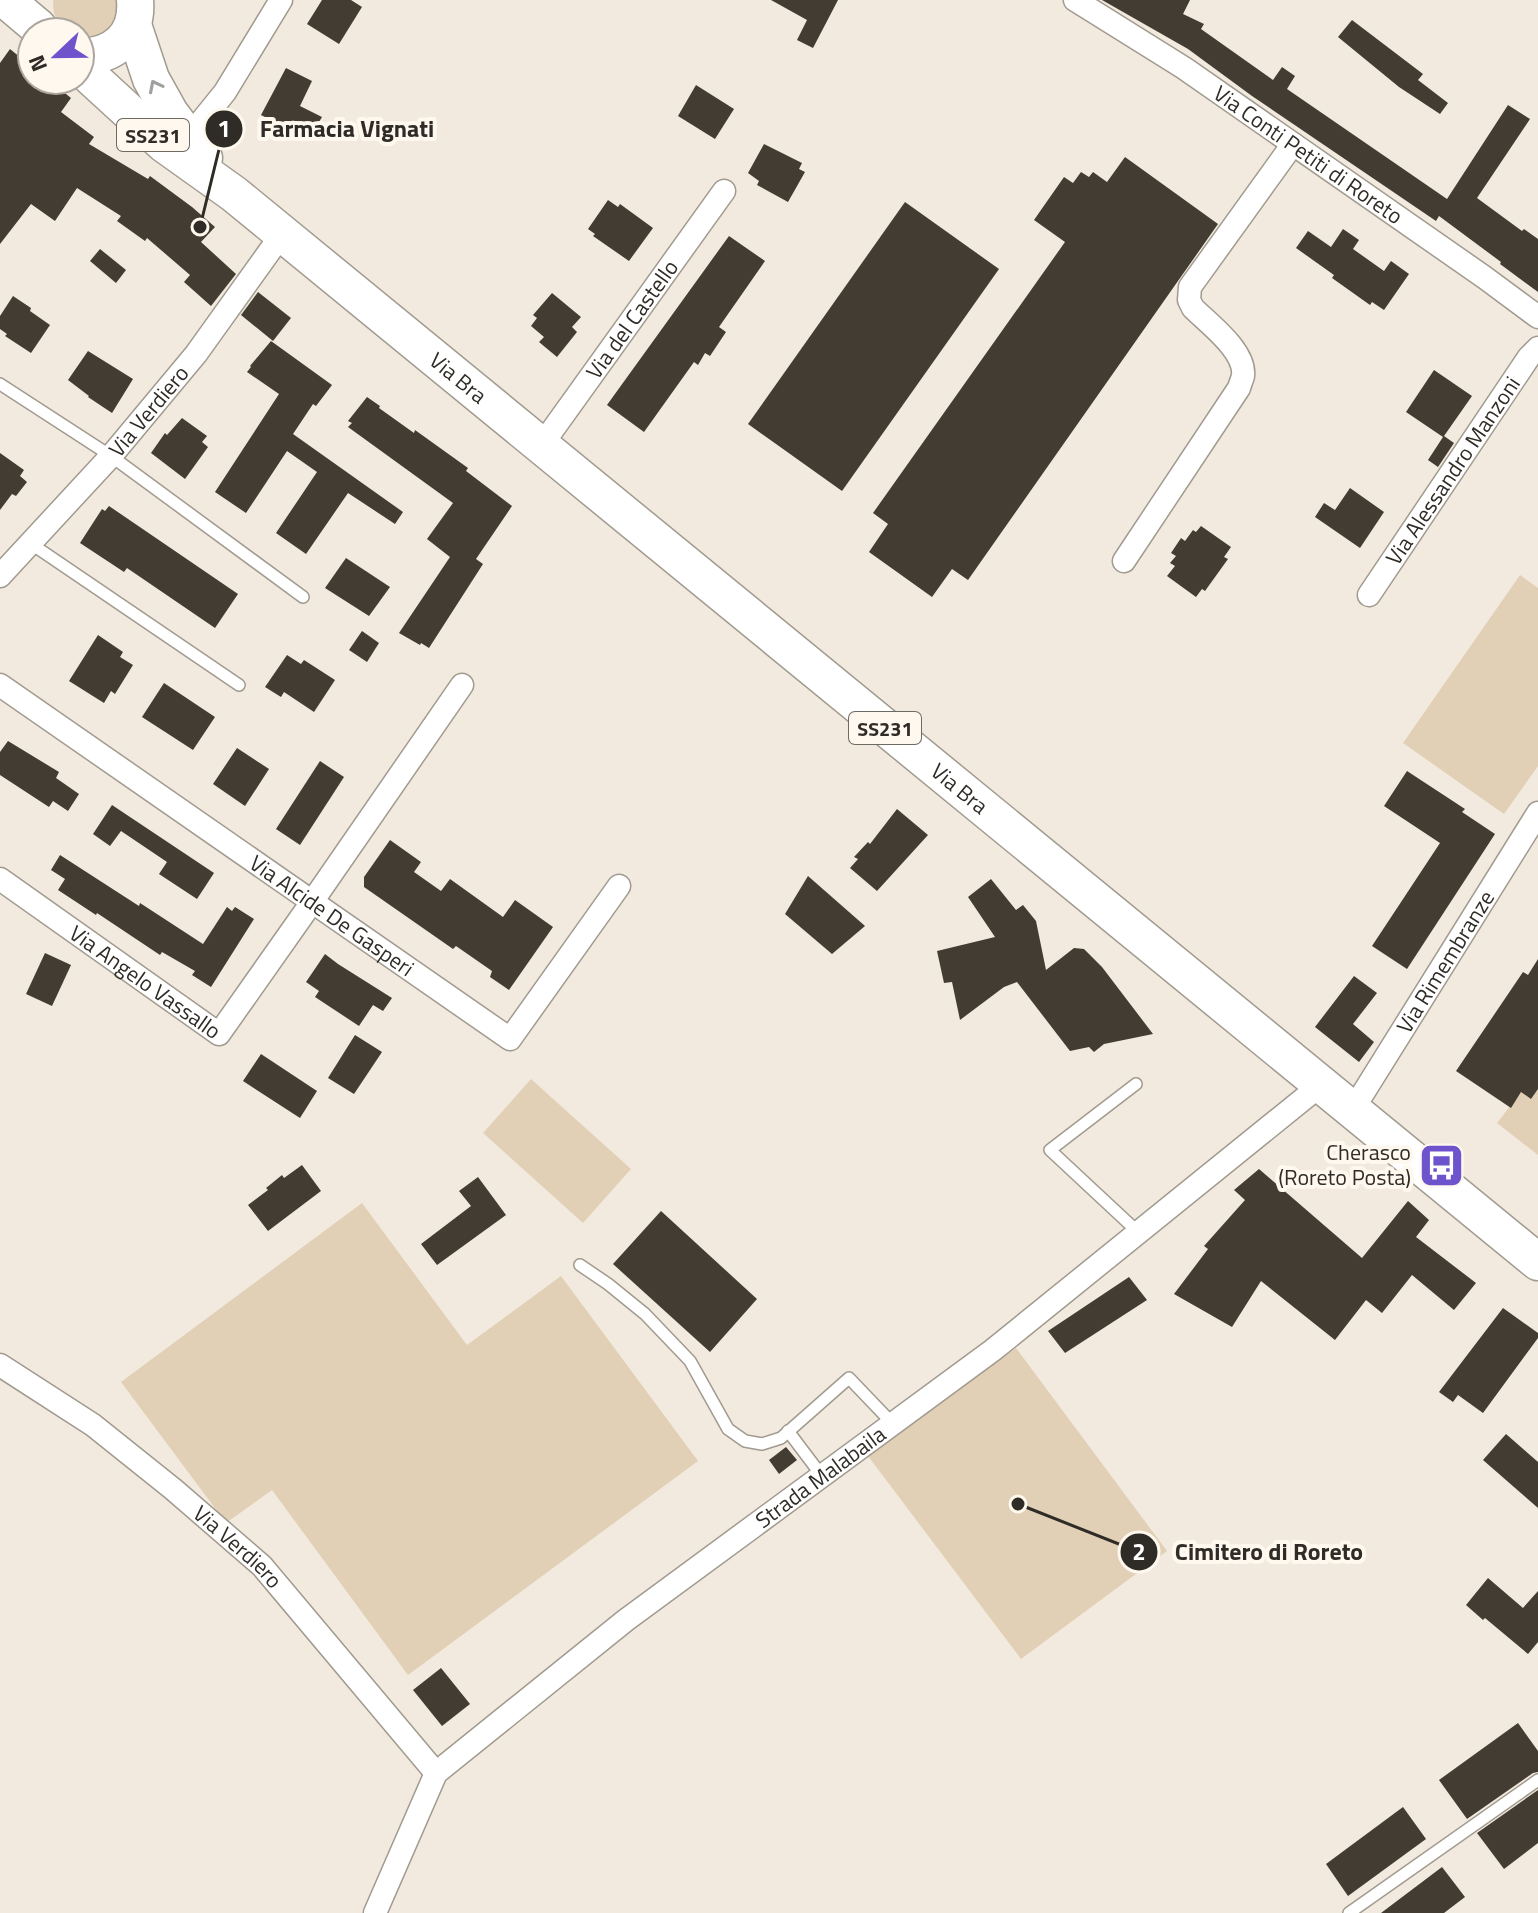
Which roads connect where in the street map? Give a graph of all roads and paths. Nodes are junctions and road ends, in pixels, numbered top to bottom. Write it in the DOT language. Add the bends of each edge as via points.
graph roads {
  1 [pos="6,0"];
  2 [pos="281,0"];
  3 [pos="1075,0"];
  4 [pos="134,13"];
  5 [pos="32,16"];
  6 [pos="96,56"];
  7 [pos="96,82"];
  8 [pos="1293,144"];
  9 [pos="182,145"];
  10 [pos="724,191"];
  11 [pos="282,234"];
  12 [pos="1538,317"];
  13 [pos="1538,348"];
  14 [pos="0,384"];
  15 [pos="541,446"];
  16 [pos="111,456"];
  17 [pos="30,543"];
  18 [pos="1124,561"];
  19 [pos="0,576"];
  20 [pos="1369,595"];
  21 [pos="303,597"];
  22 [pos="0,685"];
  23 [pos="239,685"];
  24 [pos="462,685"];
  25 [pos="1538,813"];
  26 [pos="0,879"];
  27 [pos="619,886"];
  28 [pos="312,902"];
  29 [pos="1136,1084"];
  30 [pos="1322,1084"];
  31 [pos="1352,1111"];
  32 [pos="1138,1232"];
  33 [pos="1538,1262"];
  34 [pos="580,1265"];
  35 [pos="0,1365"];
  36 [pos="893,1424"];
  37 [pos="788,1431"];
  38 [pos="822,1476"];
  39 [pos="436,1773"];
  40 [pos="1538,1780"];
  41 [pos="375,1913"];
  42 [pos="1349,1913"];
  1 -- 5 [label="main road"];
  2 -- 9 [label="street" via="225,92"];
  3 -- 8 [label="street, Via Conti Petiti di Roreto"];
  4 -- 6 [label="main road, Via Bra / SS231" via="124,39"];
  9 -- 4 [label="main road, Via Bra / SS231, one-way" via="151,79"];
  7 -- 9 [label="main road, Via Bra / SS231" via="164,144"];
  8 -- 12 [label="street, Via Conti Petiti di Roreto"];
  8 -- 18 [label="street" via="1190,287 1193,308 1236,350 1243,374 1239,388"];
  9 -- 11 [label="main road, Via Bra / SS231"];
  10 -- 15 [label="street, Via del Castello"];
  11 -- 15 [label="main road, Via Bra / SS231"];
  11 -- 16 [label="street, Via Verdiero" via="196,354"];
  13 -- 20 [label="street, Via Alessandro Manzoni"];
  14 -- 16 [label="lane"];
  15 -- 30 [label="main road, Via Bra / SS231"];
  16 -- 17 [label="street, Via Verdiero"];
  16 -- 21 [label="lane"];
  17 -- 19 [label="street, Via Verdiero"];
  17 -- 23 [label="lane"];
  22 -- 28 [label="street, Via Alcide De Gasperi"];
  24 -- 28 [label="street, Via Angelo Vassallo"];
  25 -- 31 [label="street, Via Rimembranze"];
  26 -- 28 [label="street, Via Angelo Vassallo" via="219,1034"];
  27 -- 28 [label="street, Via Alcide De Gasperi" via="510,1039"];
  29 -- 32 [label="lane" via="1050,1150"];
  30 -- 31 [label="main road, Via Bra / SS231"];
  30 -- 32 [label="street, Strada Malabaila"];
  31 -- 33 [label="main road, Via Bra / SS231"];
  32 -- 36 [label="street, Strada Malabaila"];
  34 -- 37 [label="lane" via="645,1314 690,1361 734,1434 762,1444"];
  35 -- 39 [label="street, Via Verdiero" via="93,1425 262,1566"];
  36 -- 37 [label="lane" via="849,1378"];
  36 -- 38 [label="street, Strada Malabaila"];
  37 -- 38 [label="lane"];
  38 -- 39 [label="street, Strada Malabaila" via="626,1620"];
  39 -- 41 [label="street, Strada Malabaila"];
  40 -- 42 [label="lane"];
}
